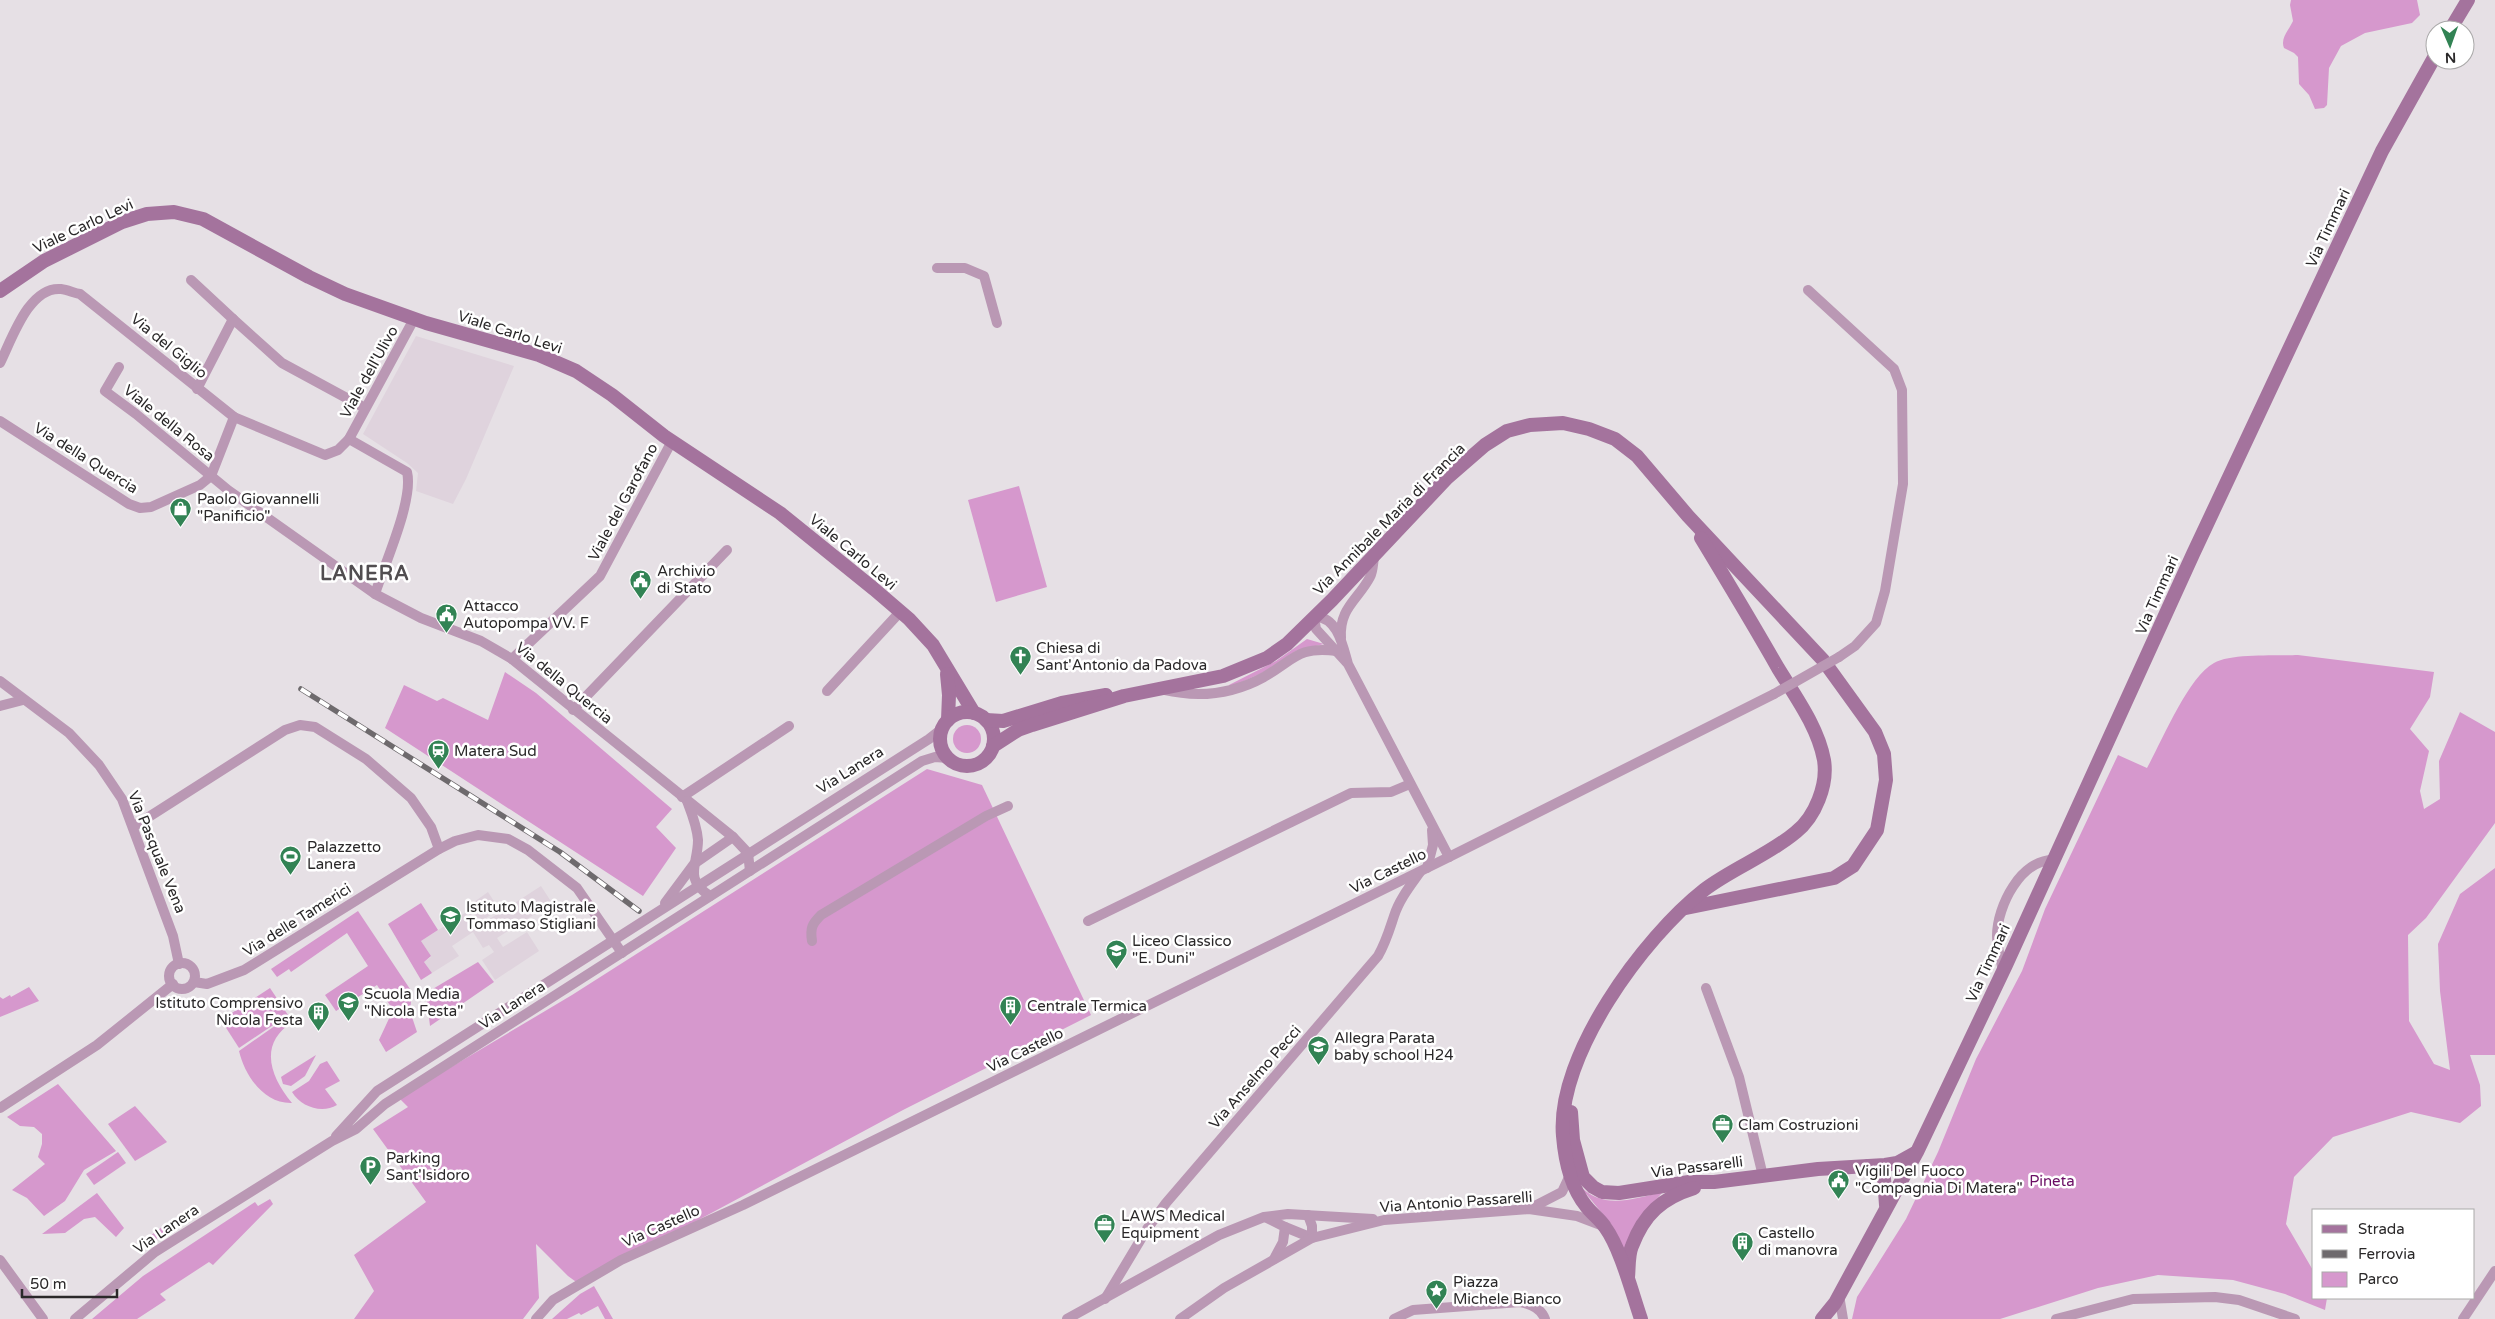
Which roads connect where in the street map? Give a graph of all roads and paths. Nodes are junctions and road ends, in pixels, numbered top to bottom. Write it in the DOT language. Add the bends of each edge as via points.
graph roads {
  1 [pos="2468,0"];
  2 [pos="2456,20"];
  3 [pos="2427,70"];
  4 [pos="937,268"];
  5 [pos="191,280"];
  6 [pos="0,290"];
  7 [pos="1808,290"];
  8 [pos="233,319"];
  9 [pos="414,319"];
  10 [pos="997,323"];
  11 [pos="0,363"];
  12 [pos="119,367"];
  13 [pos="197,389"];
  14 [pos="365,408"];
  15 [pos="234,417"];
  16 [pos="0,421"];
  17 [pos="349,439"];
  18 [pos="672,441"];
  19 [pos="211,476"];
  20 [pos="1688,516"];
  21 [pos="727,550"];
  22 [pos="1374,557"];
  23 [pos="374,594"];
  24 [pos="900,612"];
  25 [pos="1314,617"];
  26 [pos="1339,646"];
  27 [pos="512,659"];
  28 [pos="946,669"];
  29 [pos="0,681"];
  30 [pos="1163,690"];
  31 [pos="827,691"];
  32 [pos="1124,696"];
  33 [pos="23,700"];
  34 [pos="0,706"];
  35 [pos="573,710"];
  36 [pos="980,717"];
  37 [pos="945,724"];
  38 [pos="789,726"];
  39 [pos="993,746"];
  40 [pos="948,758"];
  41 [pos="1410,784"];
  42 [pos="684,799"];
  43 [pos="1008,806"];
  44 [pos="133,827"];
  45 [pos="1432,829"];
  46 [pos="733,838"];
  47 [pos="439,849"];
  48 [pos="748,853"];
  49 [pos="1449,858"];
  50 [pos="2054,860"];
  51 [pos="694,864"];
  52 [pos="1424,870"];
  53 [pos="750,871"];
  54 [pos="698,886"];
  55 [pos="710,896"];
  56 [pos="1686,908"];
  57 [pos="660,910"];
  58 [pos="1088,922"];
  59 [pos="613,940"];
  60 [pos="812,941"];
  61 [pos="622,953"];
  62 [pos="179,964"];
  63 [pos="2003,970"];
  64 [pos="194,982"];
  65 [pos="173,984"];
  66 [pos="1706,988"];
  67 [pos="1572,1079"];
  68 [pos="0,1108"];
  69 [pos="332,1141"];
  70 [pos="1916,1152"];
  71 [pos="1868,1166"];
  72 [pos="1763,1176"];
  73 [pos="1569,1177"];
  74 [pos="1714,1182"];
  75 [pos="1886,1206"];
  76 [pos="1529,1210"];
  77 [pos="1308,1215"];
  78 [pos="1264,1217"];
  79 [pos="1384,1220"];
  80 [pos="1285,1227"];
  81 [pos="1606,1227"];
  82 [pos="1312,1238"];
  83 [pos="1274,1259"];
  84 [pos="0,1260"];
  85 [pos="2495,1271"];
  86 [pos="1628,1279"];
  87 [pos="1839,1295"];
  88 [pos="1105,1299"];
  89 [pos="43,1319"];
  90 [pos="75,1319"];
  91 [pos="536,1319"];
  92 [pos="1067,1319"];
  93 [pos="1180,1319"];
  94 [pos="1394,1319"];
  95 [pos="1545,1319"];
  96 [pos="1641,1319"];
  97 [pos="1822,1319"];
  98 [pos="1843,1319"];
  99 [pos="2056,1319"];
  100 [pos="2295,1319"];
  101 [pos="2463,1319"];
  1 -- 2 [label="main road"];
  3 -- 50 [label="main road, Via Timmari" via="2370,177"];
  4 -- 10 [label="street" via="965,268 984,276"];
  5 -- 8 [label="street"];
  6 -- 9 [label="main road, Viale Carlo Levi" via="44,261 122,222 147,214 174,212 203,219 331,288"];
  7 -- 49 [label="street, Via Castello, bridge" via="1894,368 1902,390 1903,484 1885,591 1876,623 1840,657 1774,694"];
  8 -- 13 [label="street"];
  8 -- 14 [label="street" via="282,363"];
  9 -- 14 [label="street, Viale dell'Ulivo" via="401,348"];
  9 -- 18 [label="main road, Viale Carlo Levi" via="539,355 576,371"];
  11 -- 13 [label="street, Via del Giglio" via="31,302 60,289 80,294"];
  12 -- 19 [label="street, Viale della Rosa" via="105,391"];
  13 -- 15 [label="street, Via del Giglio"];
  14 -- 17 [label="street, Viale dell'Ulivo"];
  15 -- 17 [label="street, Via del Giglio" via="325,455 338,450"];
  15 -- 19 [label="street"];
  16 -- 19 [label="street, Via della Quercia" via="140,508 150,507 200,485"];
  17 -- 23 [label="street" via="406,472 409,482 404,507"];
  18 -- 24 [label="main road, Viale Carlo Levi" via="780,513"];
  18 -- 27 [label="street, Viale del Garofano" via="600,576"];
  19 -- 23 [label="street, Via della Quercia"];
  20 -- 22 [label="main road, Via Annibale Maria di Francia" via="1637,456 1615,439 1563,423 1530,424 1507,431 1485,445 1447,478"];
  20 -- 56 [label="main road, Via Annibale Maria di Francia" via="1804,711 1824,762 1820,797 1797,832 1704,890"];
  20 -- 56 [label="main road, Via Annibale Maria di Francia" via="1823,660 1844,687 1874,732 1884,754 1886,780 1877,830 1853,866 1834,878"];
  21 -- 35 [label="street"];
  22 -- 25 [label="main road, Via Annibale Maria di Francia"];
  22 -- 26 [label="street" via="1370,577 1344,614"];
  23 -- 27 [label="street, Via della Quercia" via="421,618 481,641"];
  24 -- 28 [label="main road, Viale Carlo Levi" via="933,645"];
  24 -- 31 [label="street"];
  25 -- 26 [label="street" via="1316,629"];
  25 -- 26 [label="street" via="1322,616 1327,620"];
  25 -- 30 [label="main road, Via Annibale Maria di Francia" via="1286,644 1246,668"];
  26 -- 30 [label="street" via="1308,650 1264,677 1230,691 1184,695"];
  26 -- 41 [label="street"];
  27 -- 35 [label="street, Via della Quercia"];
  28 -- 36 [label="main road, Viale Carlo Levi"];
  28 -- 37 [label="main road, Viale Carlo Levi" via="949,695"];
  29 -- 33 [label="street, Via Pasquale Vena"];
  30 -- 32 [label="main road, Via Annibale Maria di Francia"];
  32 -- 36 [label="main road, Via Annibale Maria di Francia" via="1082,698 1014,718"];
  32 -- 39 [label="main road, Via Annibale Maria di Francia" via="1018,730"];
  33 -- 34 [label="street"];
  33 -- 44 [label="street, Via Pasquale Vena" via="69,733 99,765 122,799"];
  35 -- 42 [label="street, Via della Quercia"];
  36 -- 37 [label="main road" via="960,713"];
  36 -- 39 [label="main road" via="993,732"];
  37 -- 40 [label="main road" via="940,741"];
  37 -- 48 [label="street, Via Lanera" via="929,739"];
  38 -- 42 [label="street"];
  39 -- 40 [label="main road" via="986,758 974,765 960,765"];
  40 -- 53 [label="street, Via Lanera" via="922,761"];
  41 -- 45 [label="street"];
  41 -- 58 [label="street" via="1391,792 1351,793"];
  42 -- 46 [label="street, Via della Quercia"];
  42 -- 51 [label="street, Via della Quercia" via="695,821 698,840"];
  43 -- 60 [label="street" via="821,915 812,923"];
  44 -- 47 [label="street" via="285,730 300,725 315,727 374,765 411,798 430,827"];
  44 -- 62 [label="street, Via Pasquale Vena" via="173,936"];
  45 -- 49 [label="street"];
  45 -- 52 [label="street" via="1433,845"];
  46 -- 48 [label="street, Via della Quercia"];
  46 -- 51 [label="street, Via Lanera"];
  47 -- 59 [label="street, Via delle Tamerici" via="478,835 508,839 528,850 577,888"];
  47 -- 64 [label="street, Via delle Tamerici" via="244,970 207,984"];
  48 -- 53 [label="street"];
  48 -- 54 [label="street, Via Lanera"];
  49 -- 52 [label="street, Via Castello"];
  50 -- 63 [label="main road, Via Timmari"];
  50 -- 63 [label="street" via="2035,863 2022,872 2012,888 1999,917 1997,934"];
  51 -- 54 [label="street"];
  51 -- 57 [label="street, Via Lanera"];
  52 -- 88 [label="street, Via Anselmo Pecci" via="1404,894 1378,956 1166,1204"];
  52 -- 91 [label="street, Via Castello" via="743,1206 621,1260 554,1300"];
  53 -- 55 [label="street, Via Lanera"];
  54 -- 55 [label="street"];
  54 -- 57 [label="street, Via Lanera"];
  55 -- 61 [label="street, Via Lanera"];
  56 -- 67 [label="main road, Via Annibale Maria di Francia" via="1655,935 1600,1012"];
  57 -- 59 [label="street, Via Lanera"];
  59 -- 61 [label="street, Via delle Tamerici"];
  59 -- 69 [label="street, Via Lanera" via="377,1091"];
  61 -- 69 [label="street, Via Lanera" via="385,1104 356,1129"];
  62 -- 64 [label="street" via="191,967 195,974"];
  62 -- 65 [label="street, Via Pasquale Vena" via="170,972"];
  63 -- 70 [label="main road, Via Timmari"];
  64 -- 65 [label="street" via="184,989"];
  65 -- 68 [label="street" via="97,1045"];
  66 -- 72 [label="street" via="1740,1077"];
  67 -- 73 [label="main road, Via Annibale Maria di Francia" via="1564,1109 1562,1134"];
  67 -- 74 [label="main road, Via Passarelli" via="1573,1140 1583,1177 1593,1188 1602,1192 1619,1192 1690,1182"];
  69 -- 90 [label="street, Via Lanera" via="155,1252"];
  70 -- 71 [label="main road, Via Passarelli" via="1897,1164"];
  70 -- 75 [label="main road, Via Timmari"];
  71 -- 72 [label="main road, Via Passarelli"];
  71 -- 75 [label="main road" via="1884,1178"];
  72 -- 74 [label="main road, Via Passarelli"];
  73 -- 76 [label="street" via="1562,1192"];
  73 -- 81 [label="main road" via="1588,1208"];
  74 -- 86 [label="main road" via="1676,1194 1656,1206 1631,1248"];
  75 -- 87 [label="main road, Via Timmari"];
  76 -- 79 [label="street, Via Antonio Passarelli"];
  76 -- 81 [label="street, Via Antonio Passarelli" via="1576,1216"];
  77 -- 78 [label="street"];
  77 -- 79 [label="street"];
  77 -- 82 [label="street"];
  78 -- 80 [label="street"];
  78 -- 88 [label="street" via="1219,1235"];
  79 -- 82 [label="street, Via Antonio Passarelli"];
  80 -- 82 [label="street"];
  80 -- 83 [label="street"];
  81 -- 86 [label="main road"];
  82 -- 83 [label="street, Via Antonio Passarelli"];
  83 -- 93 [label="street, Via Antonio Passarelli"];
  84 -- 89 [label="street"];
  85 -- 101 [label="street"];
  86 -- 96 [label="main road"];
  87 -- 97 [label="main road, Via Timmari"];
  87 -- 98 [label="street"];
  88 -- 92 [label="street"];
  94 -- 95 [label="street" via="1413,1310 1520,1302 1532,1305"];
  99 -- 100 [label="street" via="2132,1299 2215,1297 2239,1300"];
}
